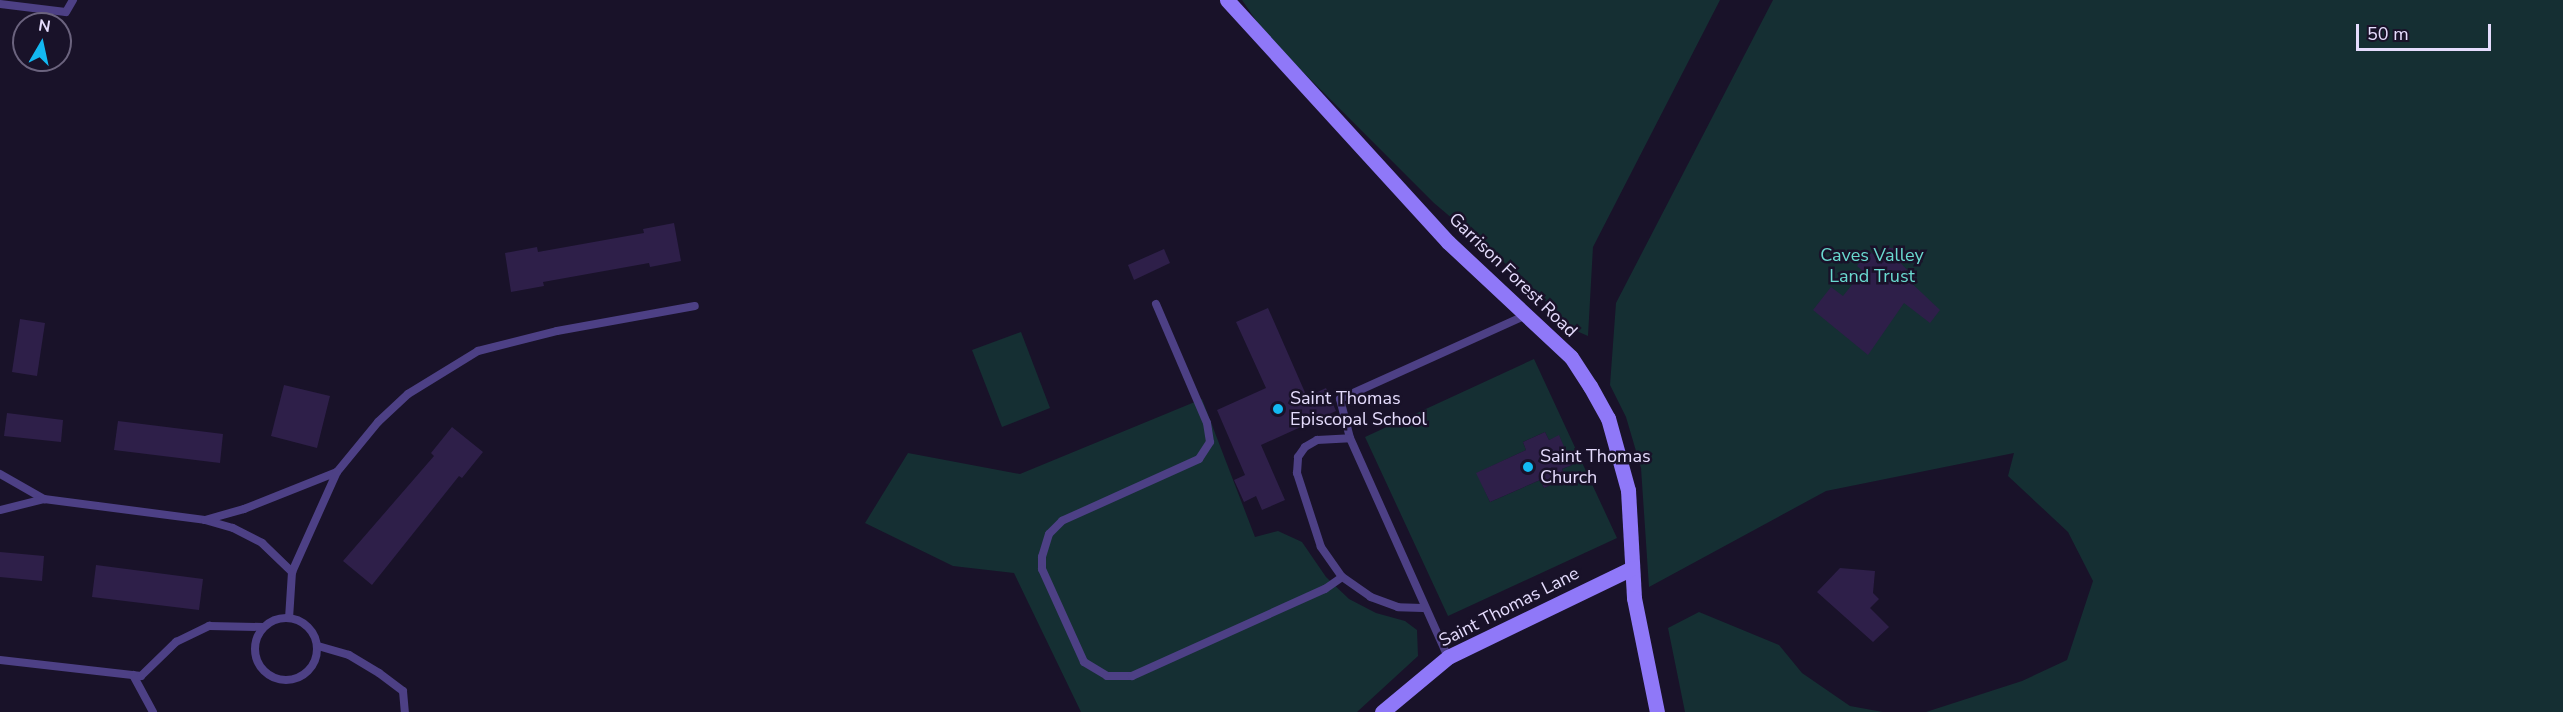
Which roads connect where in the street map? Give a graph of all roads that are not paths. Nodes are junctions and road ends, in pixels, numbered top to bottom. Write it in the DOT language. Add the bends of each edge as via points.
graph roads {
  1 [pos="73,0"];
  2 [pos="1227,0"];
  3 [pos="0,4"];
  4 [pos="1156,304"];
  5 [pos="695,306"];
  6 [pos="1528,314"];
  7 [pos="1350,438"];
  8 [pos="337,472"];
  9 [pos="0,474"];
  10 [pos="44,499"];
  11 [pos="0,510"];
  12 [pos="205,519"];
  13 [pos="1632,568"];
  14 [pos="291,572"];
  15 [pos="1342,577"];
  16 [pos="1423,608"];
  17 [pos="289,618"];
  18 [pos="263,627"];
  19 [pos="318,646"];
  20 [pos="1448,657"];
  21 [pos="0,660"];
  22 [pos="134,675"];
  23 [pos="153,712"];
  24 [pos="405,712"];
  25 [pos="1382,712"];
  26 [pos="1657,712"];
  1 -- 3 [label="lane" via="66,12"];
  2 -- 6 [label="main road, Garrison Forest Road" via="1448,242"];
  4 -- 15 [label="lane" via="1207,423 1210,442 1199,459 1062,521 1049,534 1041,556 1042,569 1084,662 1107,676 1132,676 1325,589"];
  5 -- 8 [label="lane" via="557,331 478,351 408,394 378,422"];
  6 -- 7 [label="lane" via="1340,399"];
  6 -- 13 [label="main road, Garrison Forest Road" via="1571,357 1608,418 1628,490"];
  7 -- 15 [label="lane" via="1317,440 1305,447 1298,458 1297,473 1321,547"];
  7 -- 16 [label="lane"];
  8 -- 12 [label="lane" via="244,509"];
  8 -- 14 [label="lane"];
  9 -- 10 [label="lane"];
  10 -- 11 [label="lane"];
  10 -- 12 [label="lane"];
  12 -- 14 [label="lane" via="248,534 276,554"];
  13 -- 20 [label="main road, Saint Thomas Lane"];
  13 -- 26 [label="main road, Garrison Forest Road" via="1641,644"];
  14 -- 17 [label="lane"];
  15 -- 16 [label="lane" via="1398,608"];
  16 -- 20 [label="lane"];
  17 -- 18 [label="lane"];
  17 -- 19 [label="lane" via="308,628"];
  18 -- 19 [label="lane" via="254,645 254,655 273,679 301,678 311,670"];
  18 -- 22 [label="lane" via="209,626 176,642 141,676"];
  19 -- 24 [label="lane" via="349,655 403,691"];
  20 -- 25 [label="main road, Saint Thomas Lane"];
  21 -- 22 [label="lane"];
  22 -- 23 [label="lane"];
}
